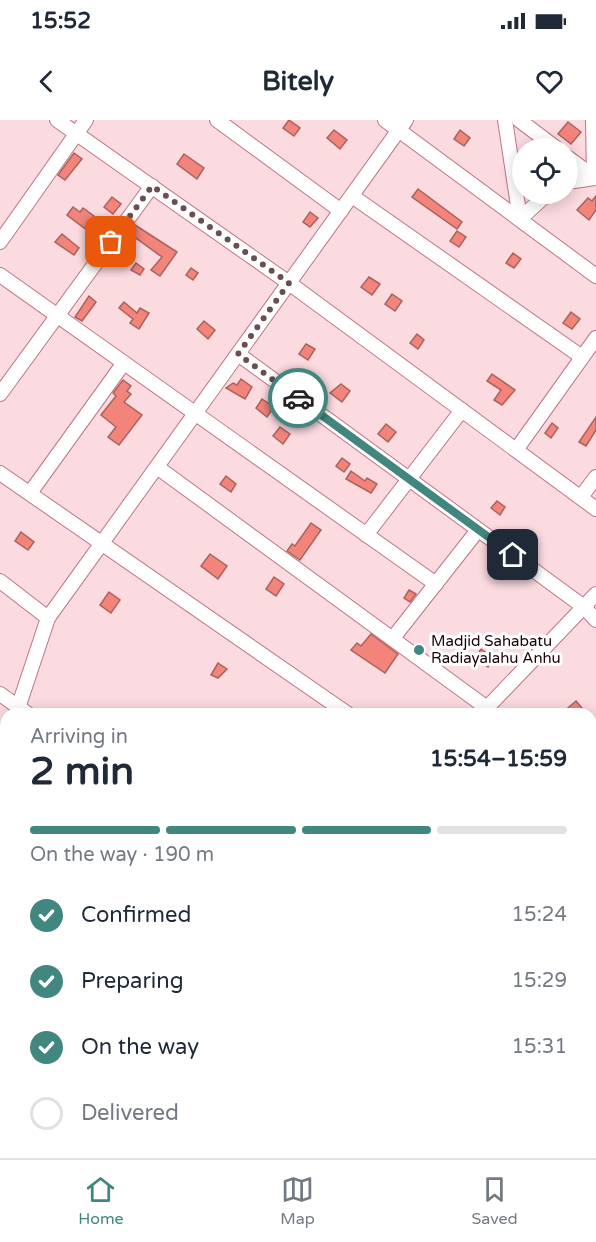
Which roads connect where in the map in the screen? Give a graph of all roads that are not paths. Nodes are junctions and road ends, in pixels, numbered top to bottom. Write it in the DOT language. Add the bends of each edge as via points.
graph roads {
  1 [pos="57,120"];
  2 [pos="86,120"];
  3 [pos="217,120"];
  4 [pos="385,120"];
  5 [pos="504,120"];
  6 [pos="519,120"];
  7 [pos="593,120"];
  8 [pos="402,125"];
  9 [pos="76,133"];
  10 [pos="543,138"];
  11 [pos="578,165"];
  12 [pos="595,178"];
  13 [pos="578,180"];
  14 [pos="152,186"];
  15 [pos="352,196"];
  16 [pos="536,204"];
  17 [pos="341,211"];
  18 [pos="520,219"];
  19 [pos="0,242"];
  20 [pos="0,275"];
  21 [pos="596,276"];
  22 [pos="289,283"];
  23 [pos="57,316"];
  24 [pos="596,338"];
  25 [pos="238,354"];
  26 [pos="582,357"];
  27 [pos="123,364"];
  28 [pos="0,394"];
  29 [pos="462,410"];
  30 [pos="195,415"];
  31 [pos="516,450"];
  32 [pos="157,467"];
  33 [pos="0,473"];
  34 [pos="596,477"];
  35 [pos="409,479"];
  36 [pos="30,493"];
  37 [pos="580,497"];
  38 [pos="596,509"];
  39 [pos="478,530"];
  40 [pos="366,535"];
  41 [pos="102,544"];
  42 [pos="0,582"];
  43 [pos="436,584"];
  44 [pos="596,594"];
  45 [pos="584,607"];
  46 [pos="48,618"];
  47 [pos="596,620"];
  48 [pos="393,638"];
  49 [pos="0,694"];
  50 [pos="16,708"];
  51 [pos="22,708"];
  52 [pos="339,708"];
  53 [pos="480,708"];
  54 [pos="487,708"];
  1 -- 9 [label="street"];
  2 -- 9 [label="street"];
  3 -- 17 [label="street"];
  4 -- 8 [label="street"];
  5 -- 18 [label="street"];
  6 -- 10 [label="street"];
  7 -- 12 [label="street"];
  8 -- 15 [label="street"];
  8 -- 18 [label="street"];
  9 -- 14 [label="street"];
  9 -- 19 [label="street"];
  11 -- 12 [label="street"];
  12 -- 13 [label="street"];
  14 -- 22 [label="street"];
  14 -- 23 [label="street"];
  15 -- 17 [label="street"];
  15 -- 26 [label="street"];
  16 -- 18 [label="street"];
  17 -- 22 [label="street"];
  18 -- 21 [label="street"];
  20 -- 23 [label="street"];
  22 -- 25 [label="street"];
  22 -- 29 [label="street"];
  23 -- 27 [label="street"];
  23 -- 28 [label="street"];
  24 -- 26 [label="street"];
  25 -- 30 [label="street"];
  25 -- 35 [label="street"];
  26 -- 31 [label="street"];
  27 -- 30 [label="street"];
  27 -- 36 [label="street"];
  29 -- 31 [label="street"];
  29 -- 35 [label="street"];
  30 -- 32 [label="street"];
  30 -- 40 [label="street"];
  31 -- 37 [label="street"];
  32 -- 41 [label="street"];
  32 -- 48 [label="street"];
  33 -- 36 [label="street"];
  34 -- 37 [label="street"];
  35 -- 39 [label="street"];
  35 -- 40 [label="street"];
  36 -- 41 [label="street"];
  37 -- 38 [label="street"];
  39 -- 43 [label="street"];
  39 -- 45 [label="street"];
  40 -- 43 [label="street"];
  41 -- 46 [label="street"];
  41 -- 52 [label="street"];
  42 -- 46 [label="street"];
  43 -- 48 [label="street"];
  44 -- 45 [label="street"];
  45 -- 47 [label="street"];
  45 -- 54 [label="street"];
  46 -- 51 [label="street"];
  48 -- 53 [label="street"];
  49 -- 50 [label="street"];
}
